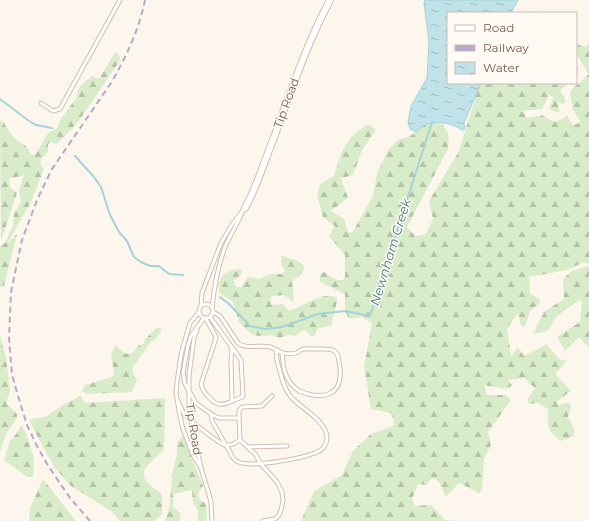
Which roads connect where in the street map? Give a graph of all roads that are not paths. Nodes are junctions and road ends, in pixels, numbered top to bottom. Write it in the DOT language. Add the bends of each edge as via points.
graph roads {
  1 [pos="120,0"];
  2 [pos="330,0"];
  3 [pos="41,103"];
  4 [pos="244,208"];
  5 [pos="201,306"];
  6 [pos="212,308"];
  7 [pos="199,312"];
  8 [pos="213,312"];
  9 [pos="210,317"];
  10 [pos="205,318"];
  11 [pos="198,328"];
  12 [pos="231,347"];
  13 [pos="277,350"];
  14 [pos="282,353"];
  15 [pos="189,390"];
  16 [pos="272,396"];
  17 [pos="178,401"];
  18 [pos="232,401"];
  19 [pos="211,414"];
  20 [pos="239,418"];
  21 [pos="191,420"];
  22 [pos="240,440"];
  23 [pos="225,445"];
  24 [pos="287,446"];
  25 [pos="248,448"];
  26 [pos="260,463"];
  27 [pos="201,468"];
  28 [pos="212,521"];
  29 [pos="264,521"];
  1 -- 3 [label="lane" via="60,108 53,111"];
  2 -- 4 [label="street, Tip Road" via="311,37 259,176"];
  4 -- 5 [label="lane, Tip Road" via="219,248 202,293"];
  4 -- 6 [label="lane, Tip Road" via="225,250 216,281"];
  5 -- 6 [label="lane" via="207,304"];
  5 -- 7 [label="lane"];
  6 -- 8 [label="lane"];
  7 -- 10 [label="lane" via="200,316"];
  7 -- 17 [label="lane, Tip Road" via="190,323 181,355 176,393"];
  8 -- 9 [label="lane"];
  8 -- 13 [label="lane" via="220,316 241,346 267,346"];
  9 -- 10 [label="lane"];
  9 -- 12 [label="lane"];
  10 -- 11 [label="lane"];
  10 -- 18 [label="lane" via="216,338 201,384 211,401 216,404"];
  11 -- 15 [label="lane" via="191,354"];
  11 -- 15 [label="lane" via="191,336 185,359 183,373"];
  12 -- 18 [label="lane"];
  12 -- 18 [label="lane" via="241,360 243,392 242,397"];
  13 -- 14 [label="lane"];
  13 -- 26 [label="lane" via="275,355 287,392 326,430 327,442 318,452 277,462"];
  14 -- 14 [label="lane" via="297,353 302,349 336,351 340,374 338,386 330,394 313,395 300,391 286,377"];
  15 -- 19 [label="lane" via="196,403"];
  15 -- 21 [label="lane, Tip Road"];
  16 -- 20 [label="lane" via="262,406 242,407"];
  17 -- 21 [label="lane"];
  17 -- 27 [label="lane, Tip Road" via="183,429"];
  19 -- 20 [label="lane" via="219,418"];
  19 -- 23 [label="lane"];
  20 -- 22 [label="lane"];
  21 -- 23 [label="lane"];
  21 -- 27 [label="lane, Tip Road"];
  22 -- 23 [label="lane" via="235,444"];
  22 -- 25 [label="lane"];
  23 -- 26 [label="lane" via="235,461 243,464"];
  24 -- 25 [label="lane"];
  25 -- 26 [label="lane"];
  26 -- 29 [label="lane" via="280,486 283,501 279,516"];
  27 -- 28 [label="lane, Tip Road" via="208,491"];
}
